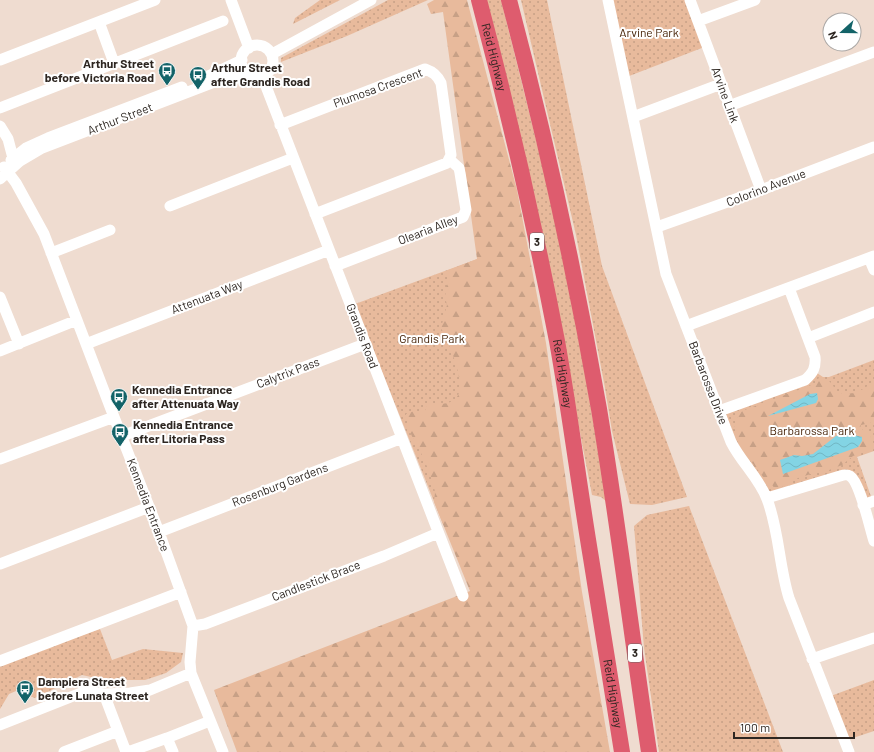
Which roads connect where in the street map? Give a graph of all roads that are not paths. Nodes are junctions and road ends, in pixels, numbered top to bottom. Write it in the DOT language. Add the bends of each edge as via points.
graph roads {
  1 [pos="155,0"];
  2 [pos="231,0"];
  3 [pos="371,0"];
  4 [pos="479,0"];
  5 [pos="509,0"];
  6 [pos="608,0"];
  7 [pos="690,0"];
  8 [pos="755,0"];
  9 [pos="223,21"];
  10 [pos="698,21"];
  11 [pos="99,22"];
  12 [pos="249,48"];
  13 [pos="874,52"];
  14 [pos="272,54"];
  15 [pos="0,60"];
  16 [pos="242,60"];
  17 [pos="114,63"];
  18 [pos="246,72"];
  19 [pos="262,76"];
  20 [pos="721,84"];
  21 [pos="729,106"];
  22 [pos="0,108"];
  23 [pos="633,117"];
  24 [pos="280,125"];
  25 [pos="0,126"];
  26 [pos="8,139"];
  27 [pos="874,147"];
  28 [pos="26,148"];
  29 [pos="13,158"];
  30 [pos="293,158"];
  31 [pos="449,159"];
  32 [pos="2,174"];
  33 [pos="761,190"];
  34 [pos="170,206"];
  35 [pos="315,214"];
  36 [pos="656,227"];
  37 [pos="110,230"];
  38 [pos="329,250"];
  39 [pos="51,253"];
  40 [pos="872,257"];
  41 [pos="335,266"];
  42 [pos="874,270"];
  43 [pos="789,288"];
  44 [pos="0,297"];
  45 [pos="874,312"];
  46 [pos="77,320"];
  47 [pos="686,326"];
  48 [pos="808,338"];
  49 [pos="19,344"];
  50 [pos="86,344"];
  51 [pos="365,344"];
  52 [pos="0,351"];
  53 [pos="719,411"];
  54 [pos="114,417"];
  55 [pos="122,436"];
  56 [pos="402,438"];
  57 [pos="0,459"];
  58 [pos="767,498"];
  59 [pos="874,501"];
  60 [pos="863,505"];
  61 [pos="149,506"];
  62 [pos="159,532"];
  63 [pos="438,533"];
  64 [pos="874,541"];
  65 [pos="0,564"];
  66 [pos="181,592"];
  67 [pos="463,596"];
  68 [pos="193,626"];
  69 [pos="874,638"];
  70 [pos="812,659"];
  71 [pos="0,661"];
  72 [pos="191,673"];
  73 [pos="104,694"];
  74 [pos="210,721"];
  75 [pos="0,724"];
  76 [pos="118,730"];
  77 [pos="167,738"];
  78 [pos="64,752"];
  79 [pos="127,752"];
  80 [pos="173,752"];
  81 [pos="224,752"];
  82 [pos="622,752"];
  83 [pos="649,752"];
  84 [pos="848,752"];
  1 -- 11 [label="street"];
  2 -- 12 [label="street"];
  3 -- 14 [label="street"];
  4 -- 82 [label="highway, Reid Highway / 3" via="538,244 581,486"];
  5 -- 83 [label="highway, 3" via="557,196 586,338 610,482"];
  6 -- 23 [label="street, Barbarossa Drive"];
  7 -- 10 [label="street, Arvine Link"];
  8 -- 10 [label="street"];
  9 -- 17 [label="street"];
  10 -- 20 [label="street, Arvine Link"];
  11 -- 15 [label="street"];
  11 -- 17 [label="street"];
  12 -- 14 [label="street" via="261,45"];
  12 -- 16 [label="street"];
  13 -- 21 [label="street"];
  14 -- 19 [label="street" via="273,65"];
  16 -- 18 [label="street"];
  16 -- 28 [label="street, Arthur Street" via="200,80 86,122"];
  17 -- 22 [label="street"];
  18 -- 19 [label="street" via="253,76"];
  18 -- 32 [label="street, Arthur Street" via="42,148"];
  19 -- 24 [label="street, Grandis Road"];
  20 -- 21 [label="street, Arvine Link"];
  20 -- 23 [label="street"];
  21 -- 33 [label="street, Arvine Link"];
  23 -- 36 [label="street, Barbarossa Drive"];
  24 -- 30 [label="street, Grandis Road"];
  24 -- 31 [label="street, Plumosa Crescent" via="425,70 433,72 441,83 451,155"];
  25 -- 26 [label="street"];
  26 -- 28 [label="street"];
  26 -- 29 [label="street"];
  27 -- 33 [label="street, Colorino Avenue"];
  28 -- 29 [label="street, Arthur Street"];
  29 -- 32 [label="street, Arthur Street"];
  30 -- 34 [label="street"];
  30 -- 35 [label="street, Grandis Road"];
  31 -- 35 [label="street" via="447,163"];
  31 -- 41 [label="street, Olearia Alley" via="460,172 466,210 463,217"];
  32 -- 39 [label="street, Kennedia Entrance" via="30,207"];
  33 -- 36 [label="street, Colorino Avenue"];
  35 -- 38 [label="street, Grandis Road"];
  36 -- 47 [label="street, Barbarossa Drive" via="666,274"];
  37 -- 39 [label="street"];
  38 -- 41 [label="street, Grandis Road"];
  38 -- 50 [label="street, Attenuata Way"];
  39 -- 46 [label="street, Kennedia Entrance"];
  40 -- 42 [label="street"];
  40 -- 43 [label="street"];
  41 -- 51 [label="street, Grandis Road"];
  43 -- 47 [label="street"];
  43 -- 48 [label="street"];
  44 -- 49 [label="street"];
  45 -- 48 [label="street"];
  46 -- 49 [label="street"];
  46 -- 50 [label="street, Kennedia Entrance"];
  47 -- 53 [label="street, Barbarossa Drive"];
  48 -- 53 [label="street" via="816,365 805,380"];
  49 -- 52 [label="street"];
  50 -- 54 [label="street, Kennedia Entrance"];
  51 -- 55 [label="street, Calytrix Pass"];
  51 -- 56 [label="street, Grandis Road"];
  53 -- 58 [label="street, Barbarossa Drive" via="736,453"];
  54 -- 55 [label="street, Kennedia Entrance"];
  54 -- 57 [label="street"];
  55 -- 61 [label="street, Kennedia Entrance"];
  56 -- 62 [label="street, Rosenburg Gardens"];
  56 -- 63 [label="street, Grandis Road"];
  58 -- 60 [label="street" via="845,475 856,484"];
  58 -- 70 [label="street, Barbarossa Drive" via="784,582"];
  59 -- 60 [label="street"];
  60 -- 64 [label="street"];
  61 -- 62 [label="street, Kennedia Entrance"];
  61 -- 65 [label="street"];
  62 -- 66 [label="street, Kennedia Entrance"];
  63 -- 67 [label="street, Grandis Road"];
  63 -- 68 [label="street, Candlestick Brace" via="205,624"];
  66 -- 68 [label="street, Kennedia Entrance"];
  66 -- 71 [label="street"];
  68 -- 72 [label="street, Kennedia Entrance"];
  69 -- 70 [label="street"];
  70 -- 84 [label="street, Barbarossa Drive"];
  72 -- 73 [label="street" via="150,690"];
  72 -- 74 [label="street"];
  73 -- 75 [label="street" via="86,691"];
  73 -- 76 [label="street"];
  74 -- 77 [label="street"];
  74 -- 81 [label="street"];
  76 -- 78 [label="street"];
  76 -- 79 [label="street"];
  77 -- 79 [label="street"];
  77 -- 80 [label="street"];
}
